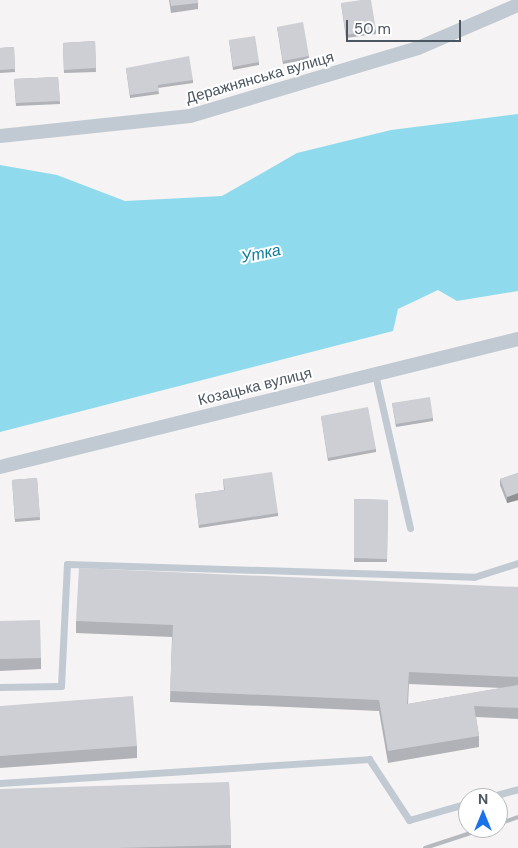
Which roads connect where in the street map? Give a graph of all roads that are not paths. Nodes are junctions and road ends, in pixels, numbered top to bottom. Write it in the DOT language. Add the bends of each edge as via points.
graph roads {
  1 [pos="518,5"];
  2 [pos="0,136"];
  3 [pos="518,339"];
  4 [pos="375,374"];
  5 [pos="0,467"];
  6 [pos="410,528"];
  7 [pos="518,563"];
  8 [pos="0,687"];
  9 [pos="0,783"];
  10 [pos="458,806"];
  1 -- 2 [label="street, Деражнянська вулиця" via="418,48 190,116"];
  3 -- 4 [label="street, Козацька вулиця"];
  4 -- 5 [label="street, Козацька вулиця"];
  4 -- 6 [label="lane"];
  7 -- 8 [label="lane" via="474,577 67,564 61,686"];
  9 -- 10 [label="lane" via="369,758 409,820"];
}
